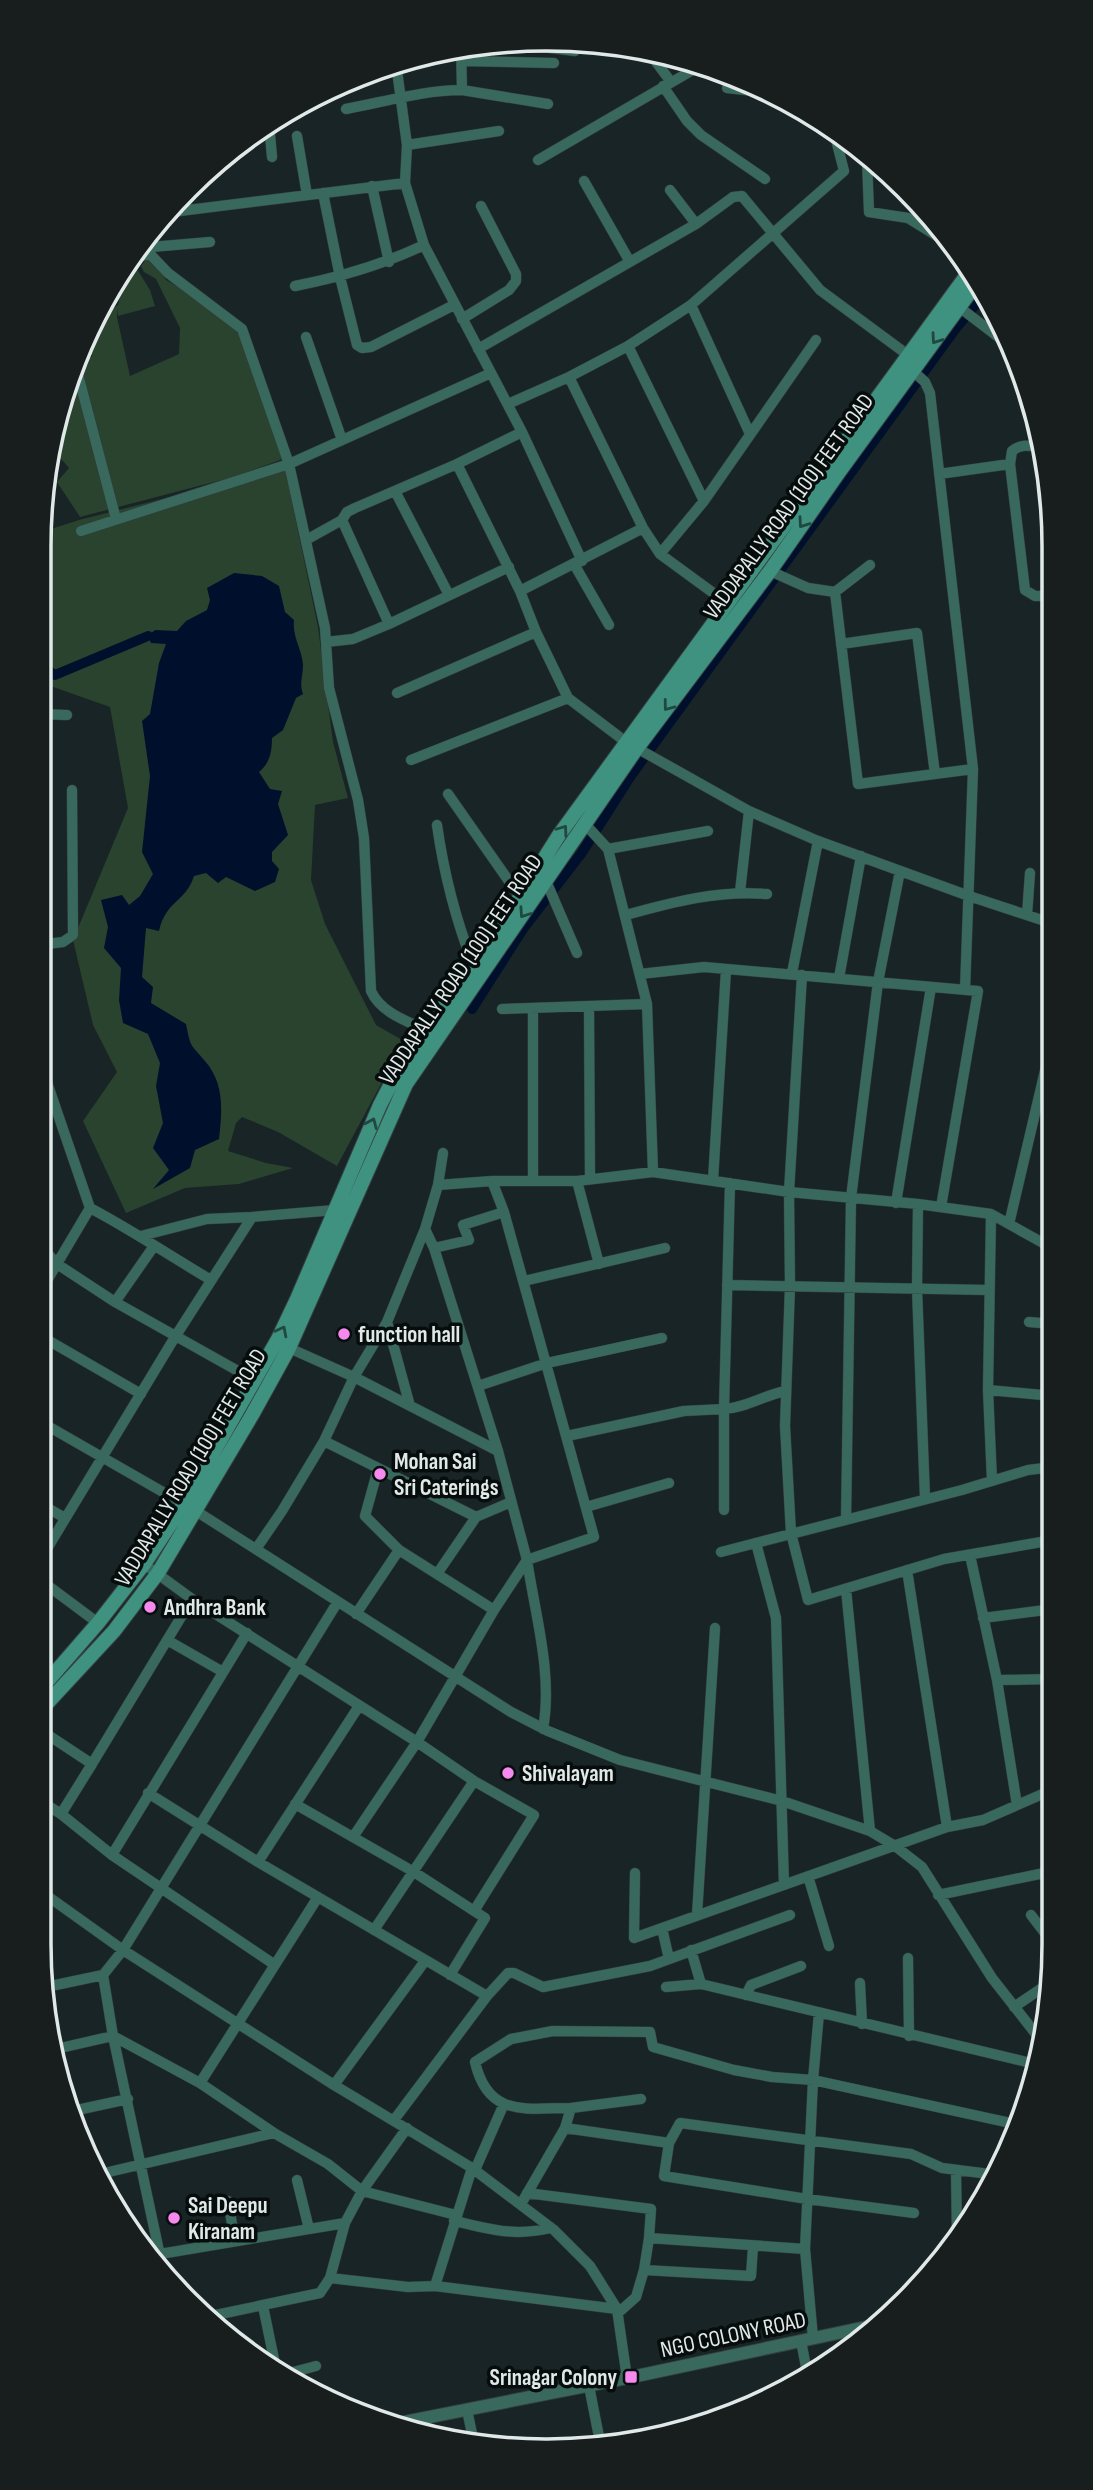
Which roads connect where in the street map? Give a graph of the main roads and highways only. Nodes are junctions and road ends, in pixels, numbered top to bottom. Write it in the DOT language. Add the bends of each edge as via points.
graph roads {
  1 [pos="965,280"];
  2 [pos="971,292"];
  3 [pos="916,369"];
  4 [pos="640,750"];
  5 [pos="190,1508"];
  6 [pos="51,1676"];
  7 [pos="51,1698"];
  1 -- 3 [label="main road"];
  2 -- 3 [label="main road, VADDAPALLY ROAD (100) FEET ROAD, one-way"];
  3 -- 4 [label="main road, VADDAPALLY ROAD (100) FEET ROAD, one-way" via="839,472 776,575"];
  3 -- 4 [label="main road" via="727,603"];
  4 -- 5 [label="main road, VADDAPALLY ROAD (100) FEET ROAD, one-way" via="550,890 406,1084 289,1348"];
  5 -- 4 [label="main road, one-way" via="298,1299 394,1078 552,844"];
  5 -- 6 [label="main road"];
  5 -- 7 [label="main road, VADDAPALLY ROAD (100) FEET ROAD" via="158,1573 114,1631"];
}
